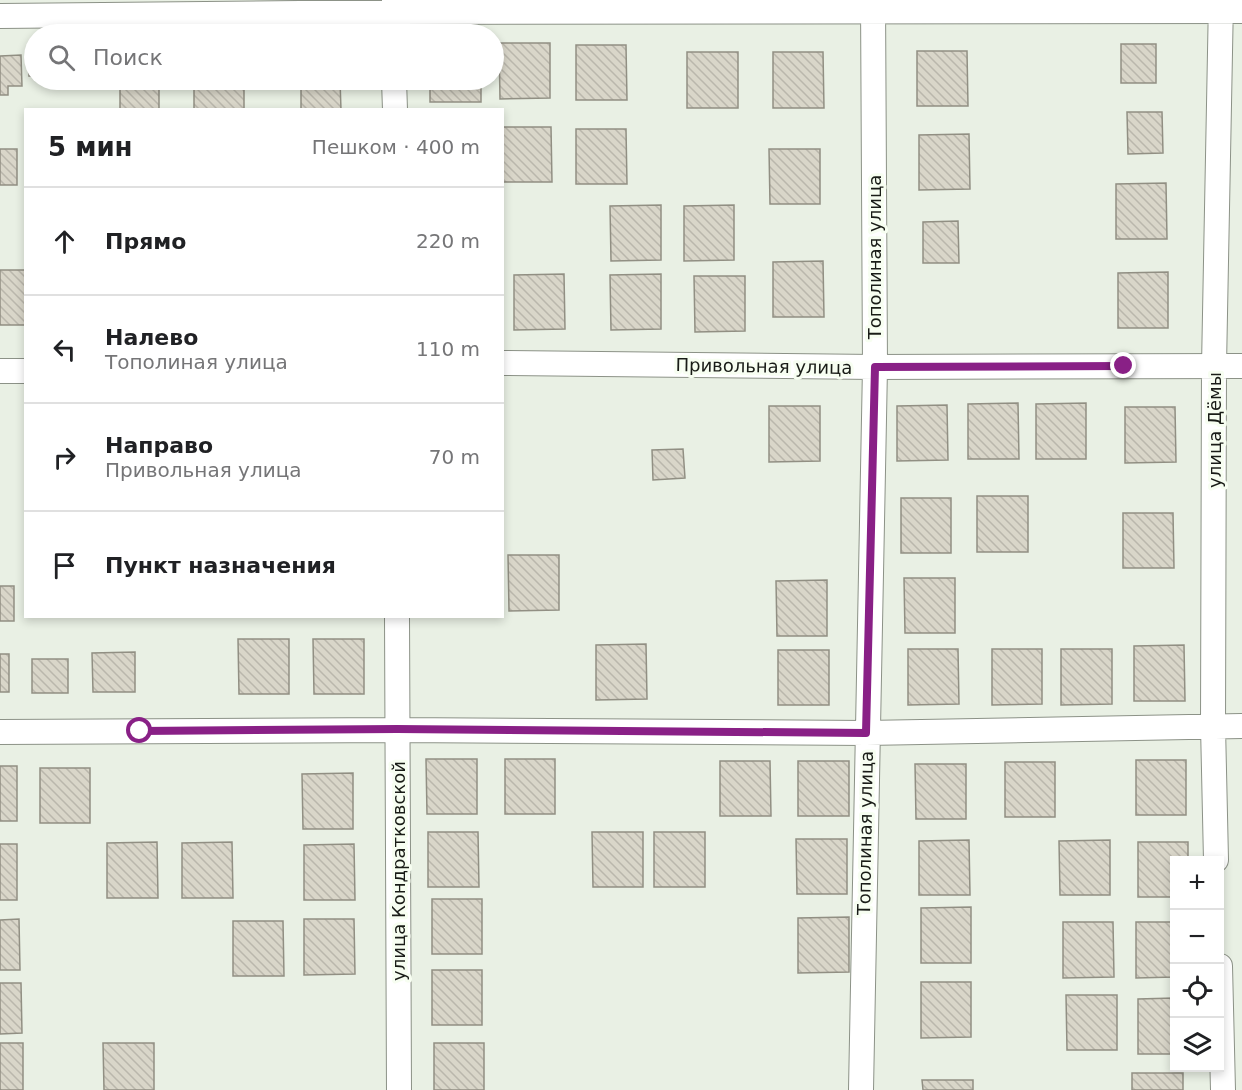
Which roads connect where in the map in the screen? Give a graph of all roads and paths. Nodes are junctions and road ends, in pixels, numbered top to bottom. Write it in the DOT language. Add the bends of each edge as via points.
graph roads {
  1 [pos="873,5"];
  2 [pos="1228,7"];
  3 [pos="394,15"];
  4 [pos="0,16"];
  5 [pos="394,90"];
  6 [pos="395,108"];
  7 [pos="504,363"];
  8 [pos="1214,366"];
  9 [pos="1242,366"];
  10 [pos="875,367"];
  11 [pos="0,371"];
  12 [pos="24,371"];
  13 [pos="397,618"];
  14 [pos="1212,726"];
  15 [pos="1242,726"];
  16 [pos="397,729"];
  17 [pos="0,732"];
  18 [pos="866,733"];
  19 [pos="1216,856"];
  20 [pos="1221,1018"];
  21 [pos="399,1090"];
  22 [pos="861,1090"];
  23 [pos="1223,1090"];
  1 -- 2 [label="street"];
  1 -- 3 [label="street"];
  1 -- 10 [label="street, Тополиная улица"];
  2 -- 8 [label="street, улица Дёмы"];
  3 -- 4 [label="street"];
  5 -- 6 [label="street"];
  7 -- 10 [label="street, Привольная улица"];
  8 -- 9 [label="street, Привольная улица"];
  8 -- 10 [label="street, Привольная улица"];
  8 -- 14 [label="street, улица Дёмы"];
  10 -- 18 [label="street, Тополиная улица"];
  11 -- 12 [label="street"];
  13 -- 16 [label="street, улица Кондратковской"];
  14 -- 15 [label="street"];
  14 -- 18 [label="street"];
  14 -- 19 [label="street, улица Дёмы"];
  16 -- 17 [label="street"];
  16 -- 18 [label="street"];
  16 -- 21 [label="street, улица Кондратковской"];
  18 -- 22 [label="street, Тополиная улица"];
  20 -- 23 [label="street"];
}
